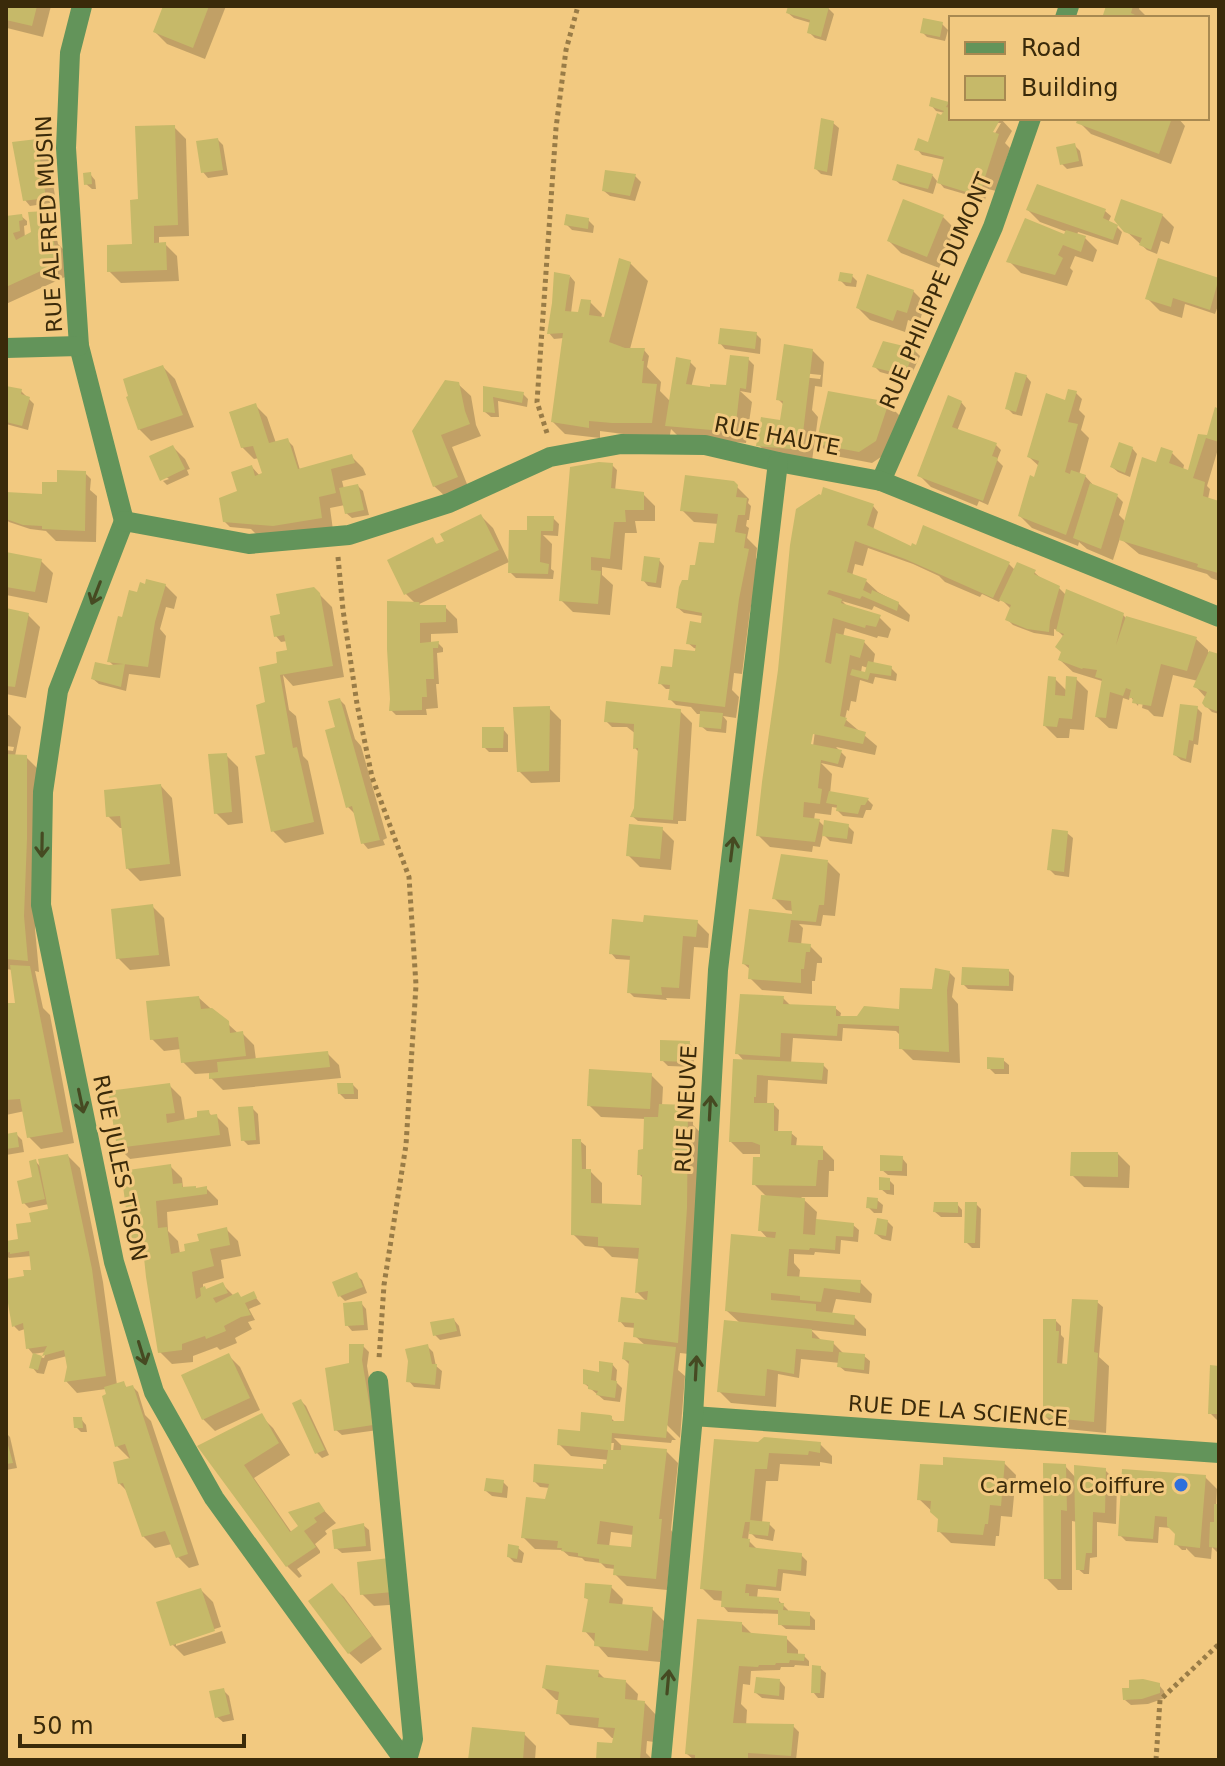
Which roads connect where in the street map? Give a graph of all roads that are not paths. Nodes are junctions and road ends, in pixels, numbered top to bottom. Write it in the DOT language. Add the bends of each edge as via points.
graph roads {
  1 [pos="82,6"];
  2 [pos="1030,120"];
  3 [pos="79,346"];
  4 [pos="6,348"];
  5 [pos="778,462"];
  6 [pos="881,481"];
  7 [pos="124,521"];
  8 [pos="1219,617"];
  9 [pos="378,1381"];
  10 [pos="693,1416"];
  11 [pos="1219,1453"];
  12 [pos="406,1760"];
  13 [pos="661,1760"];
  1 -- 3 [label="street, RUE ALFRED MUSIN" via="70,53 66,148"];
  2 -- 6 [label="street, RUE PHILIPPE DUMONT" via="993,227"];
  3 -- 4 [label="street"];
  3 -- 7 [label="street, RUE ALFRED MUSIN"];
  5 -- 6 [label="street, RUE HAUTE"];
  5 -- 7 [label="street, RUE HAUTE" via="705,445 621,444 550,457 449,503 349,535 249,544"];
  10 -- 5 [label="street, RUE NEUVE, one-way" via="718,970"];
  6 -- 8 [label="street, RUE HAUTE"];
  7 -- 12 [label="street, RUE JULES TISON, one-way" via="58,691 43,792 41,905 114,1262 154,1392 214,1498"];
  9 -- 12 [label="street" via="413,1739"];
  10 -- 11 [label="street, RUE DE LA SCIENCE"];
  13 -- 10 [label="street, RUE NEUVE, one-way"];
}
